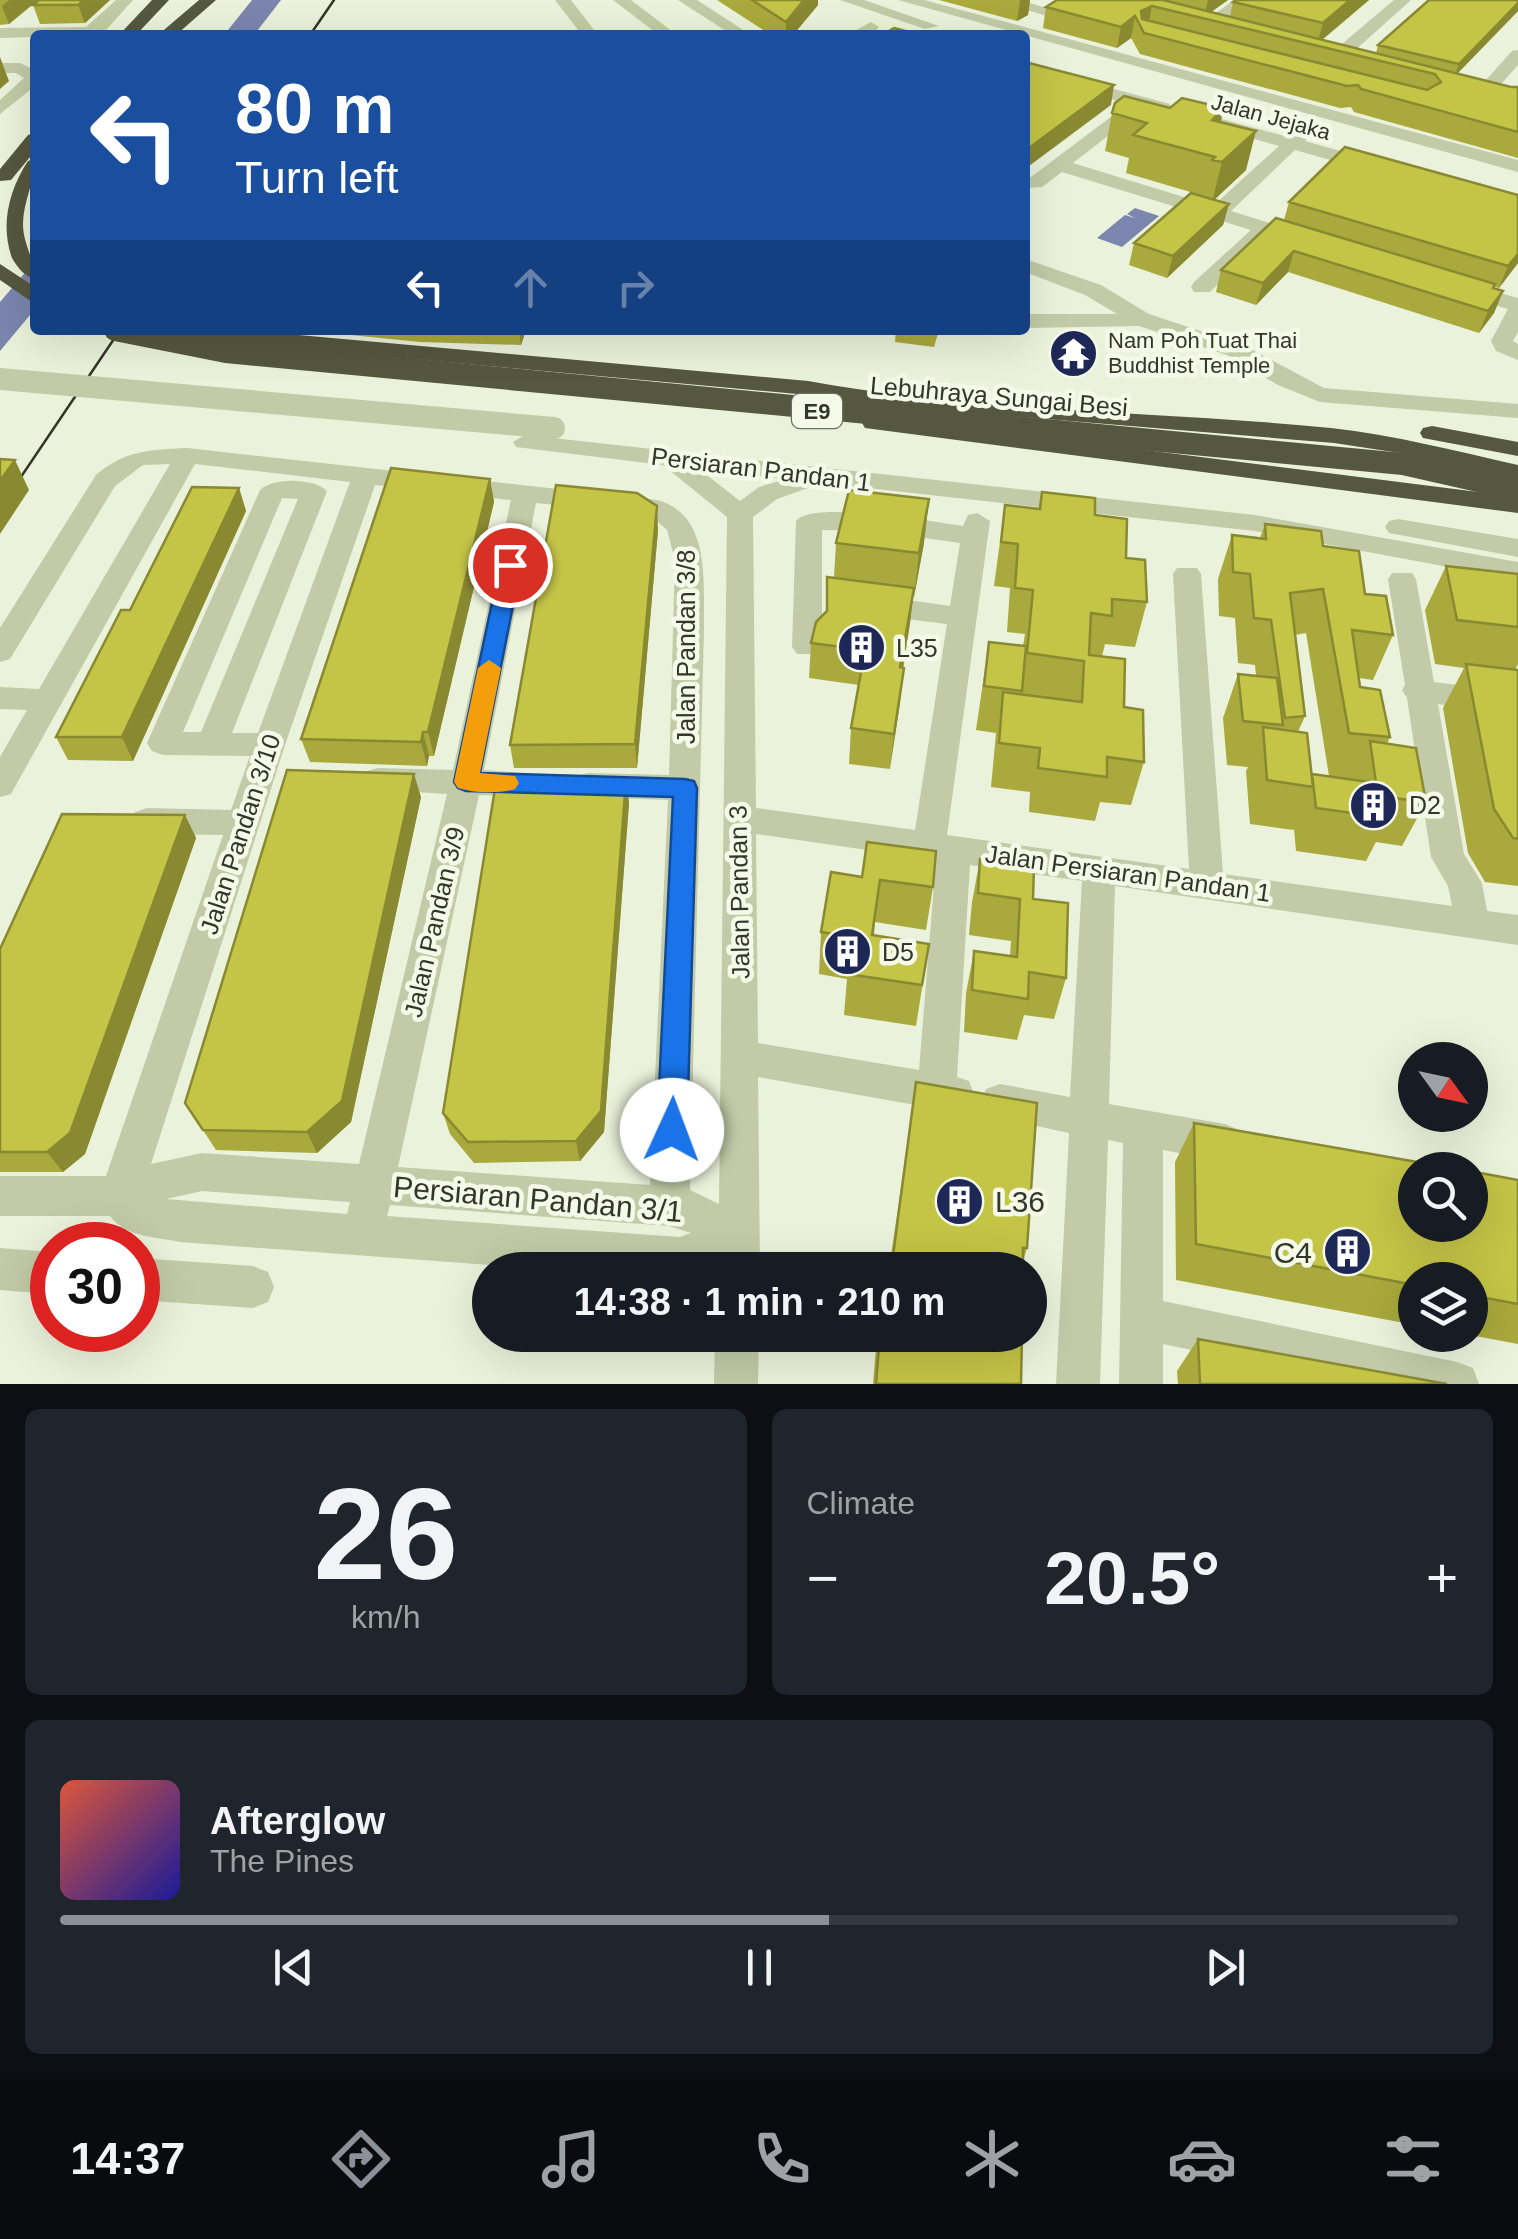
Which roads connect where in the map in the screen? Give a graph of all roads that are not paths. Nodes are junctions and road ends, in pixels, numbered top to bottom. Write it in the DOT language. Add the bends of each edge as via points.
graph roads {
  1 [pos="125,0"];
  2 [pos="163,0"];
  3 [pos="182,0"];
  4 [pos="191,0"];
  5 [pos="208,0"];
  6 [pos="563,0"];
  7 [pos="620,0"];
  8 [pos="668,0"];
  9 [pos="686,0"];
  10 [pos="906,0"];
  11 [pos="1003,0"];
  12 [pos="1070,0"];
  13 [pos="1244,0"];
  14 [pos="1403,0"];
  15 [pos="845,8"];
  16 [pos="40,11"];
  17 [pos="1050,12"];
  18 [pos="867,24"];
  19 [pos="93,30"];
  20 [pos="134,30"];
  21 [pos="154,30"];
  22 [pos="162,30"];
  23 [pos="172,30"];
  24 [pos="586,30"];
  25 [pos="662,30"];
  26 [pos="713,30"];
  27 [pos="735,30"];
  28 [pos="912,30"];
  29 [pos="921,30"];
  30 [pos="1012,30"];
  31 [pos="1022,30"];
  32 [pos="1226,31"];
  33 [pos="7,33"];
  34 [pos="1030,34"];
  35 [pos="0,48"];
  36 [pos="30,49"];
  37 [pos="1030,52"];
  38 [pos="1124,52"];
  39 [pos="1318,54"];
  40 [pos="1518,55"];
  41 [pos="1030,62"];
  42 [pos="0,68"];
  43 [pos="1098,70"];
  44 [pos="1030,71"];
  45 [pos="30,74"];
  46 [pos="30,82"];
  47 [pos="1464,89"];
  48 [pos="1150,92"];
  49 [pos="0,109"];
  50 [pos="1123,116"];
  51 [pos="1195,116"];
  52 [pos="1161,127"];
  53 [pos="1310,127"];
  54 [pos="30,128"];
  55 [pos="1288,137"];
  56 [pos="30,145"];
  57 [pos="0,156"];
  58 [pos="1275,159"];
  59 [pos="1059,164"];
  60 [pos="1518,166"];
  61 [pos="30,167"];
  62 [pos="30,171"];
  63 [pos="1405,176"];
  64 [pos="1030,182"];
  65 [pos="0,183"];
  66 [pos="1518,183"];
  67 [pos="0,194"];
  68 [pos="1217,213"];
  69 [pos="1265,228"];
  70 [pos="1319,244"];
  71 [pos="1030,267"];
  72 [pos="30,269"];
  73 [pos="0,270"];
  74 [pos="1446,283"];
  75 [pos="1202,287"];
  76 [pos="30,293"];
  77 [pos="1518,308"];
  78 [pos="1141,318"];
  79 [pos="1030,320"];
  80 [pos="140,335"];
  81 [pos="225,335"];
  82 [pos="1518,353"];
  83 [pos="0,379"];
  84 [pos="808,388"];
  85 [pos="0,396"];
  86 [pos="1518,411"];
  87 [pos="822,412"];
  88 [pos="1459,437"];
  89 [pos="1518,449"];
  90 [pos="187,456"];
  91 [pos="671,460"];
  92 [pos="1518,472"];
  93 [pos="366,473"];
  94 [pos="819,477"];
  95 [pos="1518,488"];
  96 [pos="525,493"];
  97 [pos="1485,501"];
  98 [pos="1518,505"];
  99 [pos="740,514"];
  100 [pos="1518,548"];
  101 [pos="1518,571"];
  102 [pos="1186,574"];
  103 [pos="1402,579"];
  104 [pos="827,599"];
  105 [pos="964,617"];
  106 [pos="690,628"];
  107 [pos="740,630"];
  108 [pos="807,647"];
  109 [pos="0,652"];
  110 [pos="1418,690"];
  111 [pos="0,698"];
  112 [pos="46,700"];
  113 [pos="1518,704"];
  114 [pos="212,744"];
  115 [pos="269,744"];
  116 [pos="258,777"];
  117 [pos="296,778"];
  118 [pos="353,779"];
  119 [pos="466,782"];
  120 [pos="0,785"];
  121 [pos="685,788"];
  122 [pos="737,818"];
  123 [pos="118,821"];
  124 [pos="244,822"];
  125 [pos="942,846"];
  126 [pos="1099,868"];
  127 [pos="1207,884"];
  128 [pos="1472,923"];
  129 [pos="1518,930"];
  130 [pos="742,1057"];
  131 [pos="937,1091"];
  132 [pos="1087,1118"];
  133 [pos="1143,1128"];
  134 [pos="1260,1150"];
  135 [pos="375,1183"];
  136 [pos="0,1196"];
  137 [pos="120,1196"];
  138 [pos="669,1206"];
  139 [pos="363,1233"];
  140 [pos="604,1252"];
  141 [pos="739,1252"];
  142 [pos="740,1252"];
  143 [pos="0,1269"];
  144 [pos="30,1271"];
  145 [pos="160,1281"];
  146 [pos="253,1287"];
  147 [pos="1142,1318"];
  148 [pos="737,1352"];
  149 [pos="736,1384"];
  150 [pos="1078,1384"];
  151 [pos="1140,1384"];
  152 [pos="1458,1384"];
  1 -- 19 [label="street"];
  2 -- 20 [label="highway"];
  3 -- 21 [label="highway"];
  4 -- 22 [label="highway"];
  5 -- 23 [label="highway"];
  6 -- 24 [label="street"];
  7 -- 25 [label="street"];
  8 -- 26 [label="street"];
  9 -- 27 [label="street"];
  10 -- 30 [label="street"];
  11 -- 17 [label="street"];
  12 -- 17 [label="street"];
  13 -- 32 [label="street" via="1199,24"];
  14 -- 39 [label="street" via="1345,60"];
  15 -- 18 [label="street"];
  16 -- 33 [label="street"];
  17 -- 31 [label="street"];
  18 -- 28 [label="street" via="861,16"];
  18 -- 29 [label="street"];
  34 -- 38 [label="street"];
  35 -- 36 [label="street"];
  37 -- 43 [label="street, Jalan Jejaka"];
  38 -- 43 [label="street"];
  38 -- 60 [label="street"];
  40 -- 47 [label="street" via="1491,96"];
  41 -- 48 [label="street"];
  42 -- 45 [label="street"];
  43 -- 48 [label="street, Jalan Jejaka"];
  44 -- 48 [label="street"];
  46 -- 49 [label="street"];
  48 -- 50 [label="street"];
  48 -- 51 [label="street"];
  48 -- 53 [label="street, Jalan Jejaka"];
  50 -- 52 [label="street"];
  50 -- 59 [label="street"];
  51 -- 55 [label="street"];
  51 -- 58 [label="street"];
  53 -- 55 [label="street"];
  53 -- 66 [label="street, Jalan Jejaka"];
  54 -- 57 [label="highway"];
  55 -- 58 [label="street"];
  55 -- 63 [label="street"];
  56 -- 65 [label="highway"];
  58 -- 68 [label="street"];
  59 -- 64 [label="street"];
  59 -- 68 [label="street"];
  61 -- 67 [label="highway"];
  62 -- 72 [label="highway" via="11,218"];
  68 -- 69 [label="street"];
  69 -- 70 [label="street"];
  69 -- 75 [label="street"];
  71 -- 78 [label="street" via="1093,290"];
  73 -- 76 [label="highway"];
  74 -- 77 [label="street"];
  77 -- 82 [label="street" via="1502,340"];
  78 -- 79 [label="street"];
  78 -- 86 [label="street" via="1235,350 1320,394"];
  80 -- 87 [label="highway, Lebuhraya Sungai Besi / E9, bridge" via="226,352"];
  81 -- 84 [label="highway, Lebuhraya Sungai Besi / E9"];
  83 -- 100 [label="street, Persiaran Pandan 1, bridge" via="554,428 1256,502"];
  84 -- 88 [label="highway" via="1324,421"];
  84 -- 92 [label="highway, Lebuhraya Sungai Besi / E9" via="1334,436"];
  85 -- 91 [label="street, Persiaran Pandan 1"];
  87 -- 95 [label="highway, Lebuhraya Sungai Besi / E9, bridge" via="1320,454"];
  87 -- 97 [label="highway"];
  88 -- 89 [label="highway"];
  88 -- 92 [label="highway" via="1503,454"];
  90 -- 93 [label="street"];
  90 -- 109 [label="street" via="139,458 105,481"];
  90 -- 112 [label="street"];
  91 -- 94 [label="street, Persiaran Pandan 1"];
  91 -- 99 [label="street"];
  93 -- 96 [label="street"];
  93 -- 115 [label="street, Jalan Pandan 3/10"];
  94 -- 99 [label="street" via="768,493"];
  94 -- 101 [label="street, Persiaran Pandan 1" via="1254,522"];
  95 -- 97 [label="highway"];
  96 -- 106 [label="street, Jalan Pandan 3/8" via="670,514 685,535"];
  96 -- 119 [label="street, Jalan Pandan 3/9"];
  97 -- 98 [label="highway"];
  99 -- 107 [label="street, Jalan Pandan 3"];
  102 -- 127 [label="street"];
  103 -- 110 [label="street"];
  104 -- 105 [label="street"];
  104 -- 105 [label="street" via="809,521 976,528"];
  104 -- 108 [label="street"];
  105 -- 125 [label="street"];
  106 -- 107 [label="street"];
  106 -- 121 [label="street, Jalan Pandan 3/8"];
  107 -- 122 [label="street, Jalan Pandan 3"];
  110 -- 113 [label="street"];
  110 -- 128 [label="street" via="1448,857 1464,883"];
  111 -- 112 [label="street"];
  112 -- 120 [label="street"];
  114 -- 114 [label="street" via="285,563 314,490 273,490 163,743"];
  114 -- 115 [label="street"];
  115 -- 116 [label="street, Jalan Pandan 3/10"];
  116 -- 117 [label="street"];
  116 -- 124 [label="street, Jalan Pandan 3/10"];
  118 -- 119 [label="street"];
  119 -- 121 [label="street"];
  119 -- 135 [label="street, Jalan Pandan 3/9"];
  121 -- 138 [label="street, Jalan Pandan 3/8"];
  122 -- 125 [label="street, Jalan Persiaran Pandan 1"];
  122 -- 130 [label="street, Jalan Pandan 3"];
  123 -- 124 [label="street"];
  124 -- 137 [label="street, Jalan Pandan 3/10"];
  125 -- 126 [label="street, Jalan Persiaran Pandan 1"];
  125 -- 131 [label="street"];
  126 -- 127 [label="street, Jalan Persiaran Pandan 1"];
  126 -- 132 [label="street"];
  127 -- 128 [label="street, Jalan Persiaran Pandan 1"];
  128 -- 129 [label="street, Jalan Persiaran Pandan 1"];
  130 -- 131 [label="street"];
  130 -- 142 [label="street, Jalan Pandan 3"];
  131 -- 132 [label="street"];
  132 -- 133 [label="street"];
  132 -- 150 [label="street"];
  133 -- 134 [label="street"];
  133 -- 147 [label="street"];
  135 -- 137 [label="street, Persiaran Pandan 3/1" via="202,1172"];
  135 -- 138 [label="street, Persiaran Pandan 3/1"];
  135 -- 139 [label="street, Jalan Pandan 3/9"];
  136 -- 137 [label="street, Persiaran Pandan 3/1"];
  137 -- 139 [label="street, Persiaran Pandan 3/1" via="133,1213 180,1222"];
  138 -- 141 [label="street, Persiaran Pandan 3/1" via="687,1208"];
  139 -- 140 [label="street, Persiaran Pandan 3/1"];
  143 -- 144 [label="street"];
  145 -- 146 [label="street"];
  147 -- 151 [label="street"];
  147 -- 152 [label="street"];
  148 -- 149 [label="street"];
}
